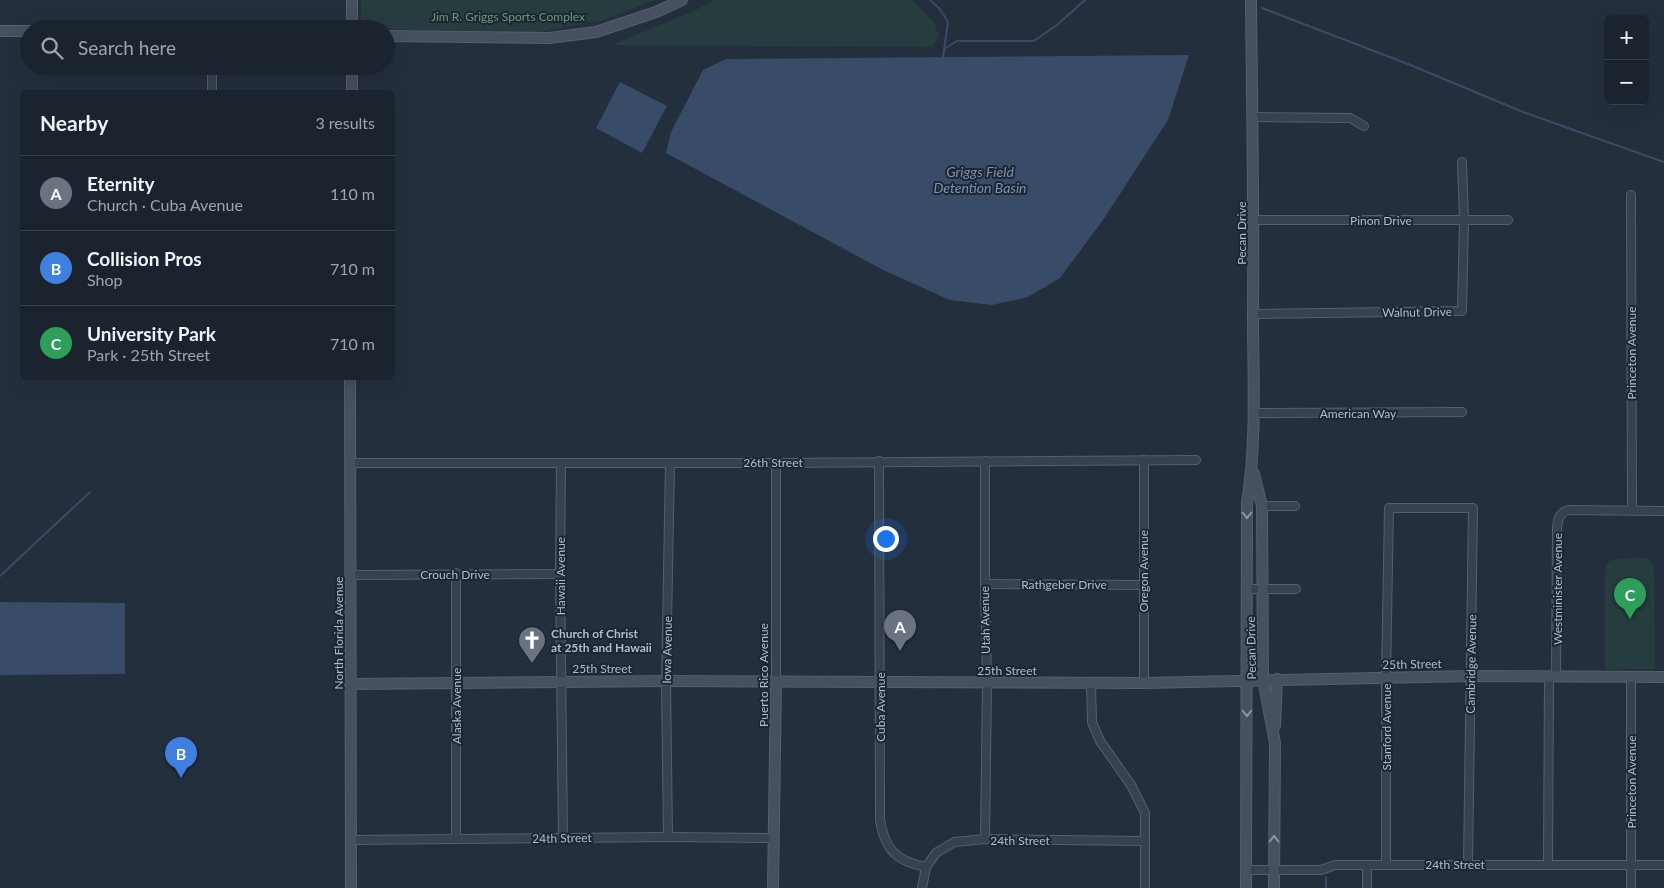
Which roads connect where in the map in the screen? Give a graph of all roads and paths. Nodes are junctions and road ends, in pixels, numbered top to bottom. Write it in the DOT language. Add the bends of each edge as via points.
graph roads {
  1 [pos="352,0"];
  2 [pos="682,0"];
  3 [pos="1251,0"];
  4 [pos="352,20"];
  5 [pos="0,31"];
  6 [pos="20,32"];
  7 [pos="395,36"];
  8 [pos="212,75"];
  9 [pos="352,75"];
  10 [pos="212,90"];
  11 [pos="352,90"];
  12 [pos="1253,117"];
  13 [pos="1364,126"];
  14 [pos="1462,162"];
  15 [pos="1631,195"];
  16 [pos="1254,220"];
  17 [pos="1464,220"];
  18 [pos="1508,220"];
  19 [pos="1254,314"];
  20 [pos="350,380"];
  21 [pos="1462,412"];
  22 [pos="1254,413"];
  23 [pos="1144,460"];
  24 [pos="1196,460"];
  25 [pos="879,461"];
  26 [pos="985,461"];
  27 [pos="670,462"];
  28 [pos="350,463"];
  29 [pos="562,463"];
  30 [pos="776,463"];
  31 [pos="1253,467"];
  32 [pos="1262,506"];
  33 [pos="1295,506"];
  34 [pos="1429,508"];
  35 [pos="1632,511"];
  36 [pos="1664,511"];
  37 [pos="456,574"];
  38 [pos="560,574"];
  39 [pos="350,575"];
  40 [pos="984,584"];
  41 [pos="1143,584"];
  42 [pos="1247,589"];
  43 [pos="1263,589"];
  44 [pos="1296,589"];
  45 [pos="1472,676"];
  46 [pos="1553,676"];
  47 [pos="1631,676"];
  48 [pos="1386,677"];
  49 [pos="1664,677"];
  50 [pos="1263,679"];
  51 [pos="1277,679"];
  52 [pos="561,681"];
  53 [pos="666,681"];
  54 [pos="776,681"];
  55 [pos="880,681"];
  56 [pos="456,682"];
  57 [pos="1247,682"];
  58 [pos="987,683"];
  59 [pos="1091,683"];
  60 [pos="1144,683"];
  61 [pos="350,684"];
  62 [pos="1275,743"];
  63 [pos="668,837"];
  64 [pos="563,838"];
  65 [pos="773,838"];
  66 [pos="456,839"];
  67 [pos="985,839"];
  68 [pos="351,840"];
  69 [pos="1146,841"];
  70 [pos="1468,864"];
  71 [pos="1548,864"];
  72 [pos="1367,865"];
  73 [pos="1386,865"];
  74 [pos="1631,865"];
  75 [pos="1664,865"];
  76 [pos="926,867"];
  77 [pos="1247,870"];
  78 [pos="1274,871"];
  79 [pos="351,888"];
  80 [pos="773,888"];
  81 [pos="922,888"];
  82 [pos="1145,888"];
  83 [pos="1246,888"];
  84 [pos="1274,888"];
  85 [pos="1367,888"];
  86 [pos="1631,888"];
  1 -- 4 [label="main road"];
  2 -- 7 [label="main road" via="596,32 549,38"];
  3 -- 12 [label="main road, Pecan Drive"];
  5 -- 6 [label="main road"];
  8 -- 10 [label="street"];
  9 -- 11 [label="main road"];
  12 -- 13 [label="street" via="1350,118"];
  12 -- 16 [label="main road, Pecan Drive"];
  14 -- 17 [label="street, Walnut Drive"];
  15 -- 35 [label="street, Princeton Avenue"];
  16 -- 17 [label="street, Pinon Drive"];
  16 -- 19 [label="main road, Pecan Drive"];
  17 -- 18 [label="street, Pinon Drive"];
  17 -- 19 [label="street, Walnut Drive" via="1462,312"];
  19 -- 22 [label="main road, Pecan Drive"];
  20 -- 28 [label="main road, North Florida Avenue"];
  21 -- 22 [label="street, American Way"];
  22 -- 31 [label="main road, Pecan Drive"];
  23 -- 24 [label="street, 26th Street"];
  23 -- 26 [label="street, 26th Street"];
  23 -- 41 [label="street, Oregon Avenue"];
  25 -- 26 [label="street, 26th Street"];
  25 -- 30 [label="street, 26th Street"];
  25 -- 55 [label="street, Cuba Avenue"];
  26 -- 40 [label="street, Utah Avenue"];
  27 -- 29 [label="street, 26th Street"];
  27 -- 30 [label="street, 26th Street"];
  27 -- 53 [label="street, Iowa Avenue"];
  28 -- 29 [label="street, 26th Street"];
  28 -- 39 [label="main road, North Florida Avenue"];
  29 -- 38 [label="street, Hawaii Avenue"];
  30 -- 54 [label="street, Puerto Rico Avenue"];
  31 -- 32 [label="main road, Pecan Drive"];
  31 -- 42 [label="main road, Pecan Drive, one-way" via="1247,503"];
  32 -- 33 [label="street"];
  32 -- 43 [label="main road, Pecan Drive"];
  34 -- 45 [label="street, Cambridge Avenue" via="1473,508"];
  34 -- 48 [label="street, Stanford Avenue" via="1389,508"];
  35 -- 36 [label="street, Westminister Avenue"];
  35 -- 46 [label="street, Westminister Avenue" via="1568,510 1558,519"];
  37 -- 38 [label="street, Crouch Drive"];
  37 -- 39 [label="street, Crouch Drive"];
  37 -- 56 [label="street, Alaska Avenue"];
  38 -- 52 [label="street, Hawaii Avenue"];
  39 -- 61 [label="main road, North Florida Avenue"];
  40 -- 41 [label="street, Rathgeber Drive"];
  40 -- 58 [label="street, Utah Avenue"];
  41 -- 60 [label="street, Oregon Avenue"];
  42 -- 43 [label="street"];
  42 -- 57 [label="main road, Pecan Drive"];
  43 -- 44 [label="street"];
  43 -- 50 [label="main road, Pecan Drive"];
  45 -- 46 [label="main road, 25th Street"];
  45 -- 48 [label="main road, 25th Street"];
  45 -- 70 [label="street, Cambridge Avenue"];
  46 -- 47 [label="main road, 25th Street"];
  46 -- 71 [label="street, Westminister Avenue"];
  47 -- 49 [label="main road, 25th Street"];
  47 -- 74 [label="street, Princeton Avenue"];
  48 -- 51 [label="main road, 25th Street"];
  48 -- 73 [label="street, Stanford Avenue"];
  50 -- 51 [label="main road, 25th Street"];
  50 -- 57 [label="main road, 25th Street"];
  50 -- 62 [label="main road, Pecan Drive"];
  51 -- 62 [label="main road"];
  52 -- 53 [label="main road, 25th Street"];
  52 -- 56 [label="main road, 25th Street"];
  52 -- 64 [label="street, Hawaii Avenue"];
  53 -- 54 [label="main road, 25th Street"];
  53 -- 63 [label="street, Iowa Avenue"];
  54 -- 55 [label="main road, 25th Street"];
  54 -- 65 [label="main road, Puerto Rico Avenue"];
  55 -- 58 [label="main road, 25th Street"];
  55 -- 76 [label="street, Cuba Avenue" via="880,820 883,838 895,854 909,863"];
  56 -- 61 [label="main road, 25th Street"];
  56 -- 66 [label="street, Alaska Avenue"];
  57 -- 60 [label="main road, 25th Street"];
  57 -- 77 [label="main road, Pecan Drive, one-way"];
  58 -- 59 [label="main road, 25th Street"];
  58 -- 67 [label="street, Utah Avenue"];
  59 -- 60 [label="main road, 25th Street"];
  59 -- 69 [label="street" via="1092,722 1100,741 1145,813"];
  61 -- 68 [label="main road, North Florida Avenue"];
  78 -- 62 [label="main road, Pecan Drive, one-way"];
  63 -- 64 [label="street, 24th Street"];
  63 -- 65 [label="street, 24th Street"];
  64 -- 66 [label="street, 24th Street"];
  65 -- 80 [label="main road, Puerto Rico Avenue"];
  66 -- 68 [label="street, 24th Street"];
  67 -- 69 [label="street, 24th Street"];
  67 -- 76 [label="street, 24th Street" via="954,842 936,853"];
  68 -- 79 [label="main road, North Florida Avenue"];
  69 -- 82 [label="street"];
  70 -- 71 [label="street, 24th Street"];
  70 -- 73 [label="street, 24th Street"];
  71 -- 74 [label="street, 24th Street"];
  72 -- 73 [label="street, 24th Street"];
  72 -- 78 [label="street, 24th Street" via="1335,864 1321,870"];
  72 -- 85 [label="street"];
  74 -- 75 [label="street, 24th Street"];
  74 -- 86 [label="street, Princeton Avenue"];
  76 -- 81 [label="street"];
  77 -- 78 [label="street, 24th Street"];
  77 -- 83 [label="main road, Pecan Drive"];
  78 -- 84 [label="main road, Pecan Drive"];
}
